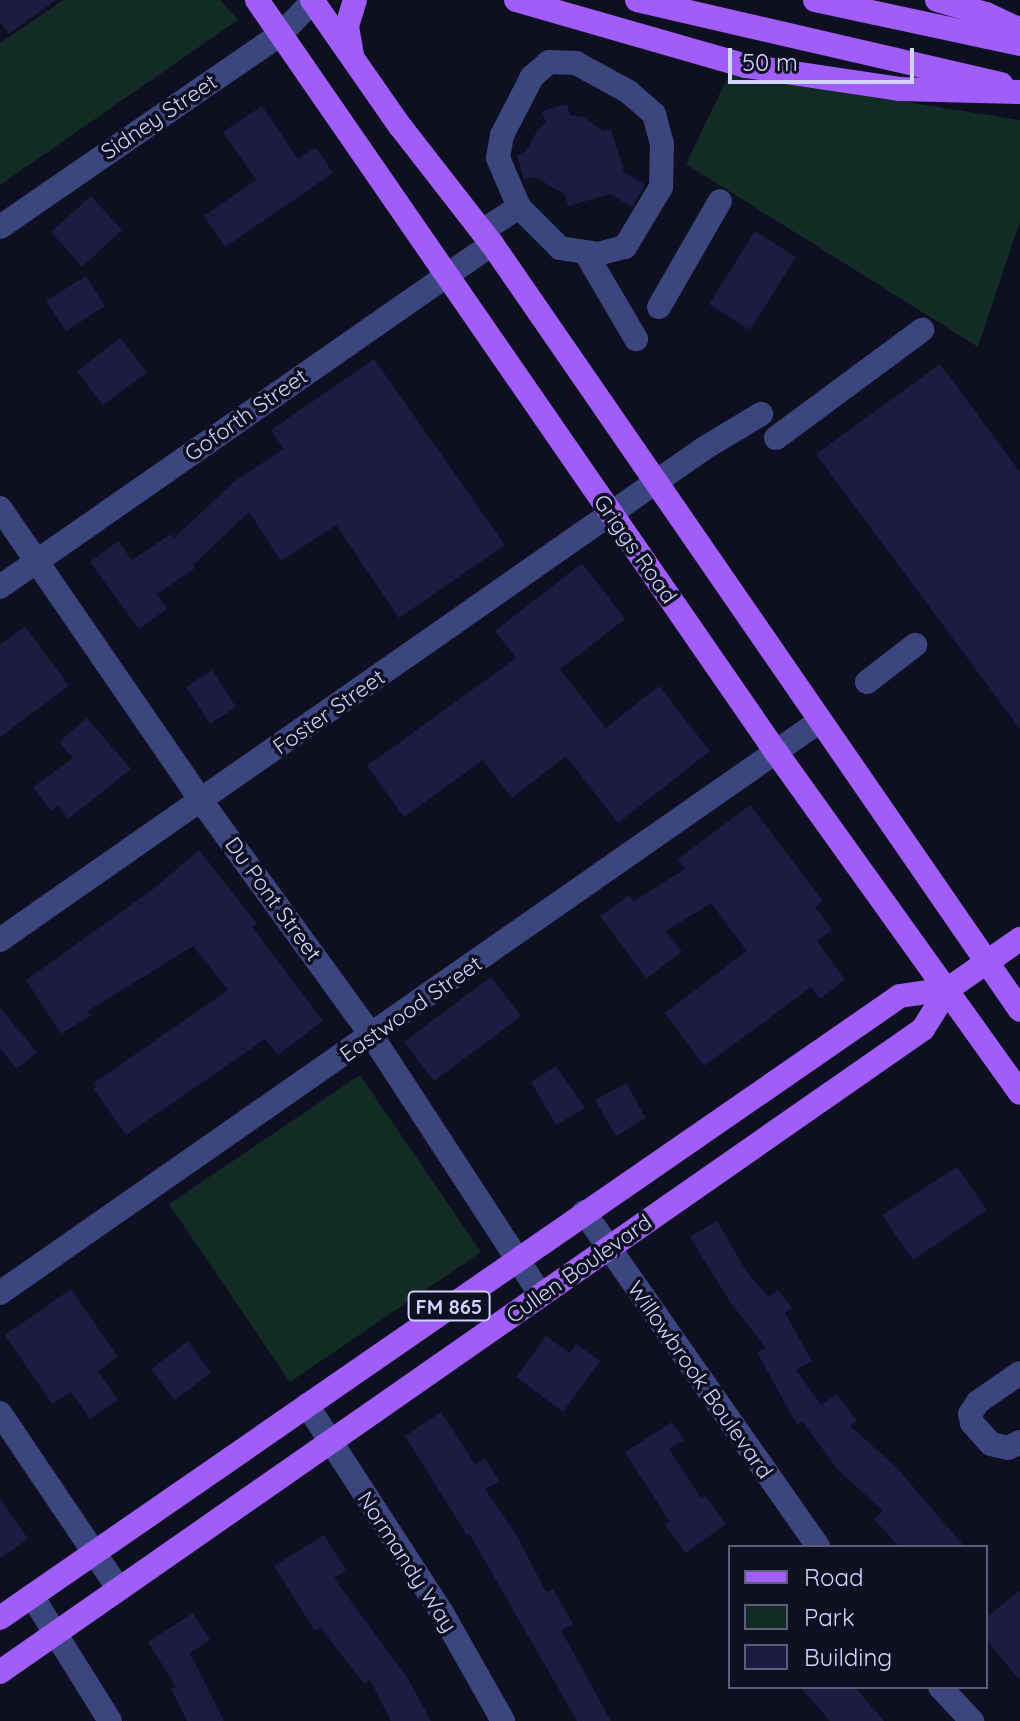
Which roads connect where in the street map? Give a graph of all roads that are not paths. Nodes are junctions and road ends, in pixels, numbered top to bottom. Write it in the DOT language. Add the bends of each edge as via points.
graph roads {
  1 [pos="257,0"];
  2 [pos="312,0"];
  3 [pos="355,0"];
  4 [pos="516,0"];
  5 [pos="637,0"];
  6 [pos="815,0"];
  7 [pos="937,0"];
  8 [pos="1020,30"];
  9 [pos="281,34"];
  10 [pos="1020,44"];
  11 [pos="354,61"];
  12 [pos="1020,90"];
  13 [pos="720,201"];
  14 [pos="519,207"];
  15 [pos="0,227"];
  16 [pos="487,238"];
  17 [pos="585,252"];
  18 [pos="446,275"];
  19 [pos="659,307"];
  20 [pos="922,330"];
  21 [pos="636,339"];
  22 [pos="761,414"];
  23 [pos="776,438"];
  24 [pos="656,483"];
  25 [pos="0,508"];
  26 [pos="611,515"];
  27 [pos="37,562"];
  28 [pos="0,587"];
  29 [pos="915,645"];
  30 [pos="867,682"];
  31 [pos="820,721"];
  32 [pos="776,752"];
  33 [pos="202,802"];
  34 [pos="1020,939"];
  35 [pos="0,940"];
  36 [pos="987,961"];
  37 [pos="948,989"];
  38 [pos="1020,1010"];
  39 [pos="372,1036"];
  40 [pos="1020,1093"];
  41 [pos="584,1212"];
  42 [pos="608,1249"];
  43 [pos="517,1258"];
  44 [pos="0,1293"];
  45 [pos="540,1294"];
  46 [pos="1020,1373"];
  47 [pos="307,1405"];
  48 [pos="0,1413"];
  49 [pos="1020,1442"];
  50 [pos="331,1444"];
  51 [pos="818,1545"];
  52 [pos="94,1554"];
  53 [pos="118,1588"];
  54 [pos="32,1596"];
  55 [pos="0,1618"];
  56 [pos="55,1634"];
  57 [pos="0,1672"];
  58 [pos="942,1689"];
  59 [pos="110,1721"];
  60 [pos="503,1721"];
  61 [pos="972,1721"];
  1 -- 9 [label="main road, Griggs Road"];
  2 -- 9 [label="street, Sidney Street"];
  2 -- 11 [label="main road"];
  3 -- 11 [label="main road" via="347,26"];
  4 -- 12 [label="main road" via="746,66 899,89"];
  5 -- 12 [label="main road"];
  6 -- 10 [label="main road"];
  7 -- 8 [label="main road"];
  9 -- 15 [label="street, Sidney Street"];
  9 -- 18 [label="main road, Griggs Road"];
  11 -- 16 [label="main road"];
  13 -- 19 [label="street"];
  14 -- 16 [label="street, Goforth Street"];
  14 -- 17 [label="street" via="560,248"];
  14 -- 17 [label="street" via="498,158 502,135 532,77 549,62 576,63 629,92 654,114 662,144 661,187 625,247"];
  16 -- 18 [label="street, Goforth Street"];
  16 -- 24 [label="main road"];
  17 -- 21 [label="street"];
  18 -- 26 [label="main road, Griggs Road"];
  18 -- 27 [label="street, Goforth Street"];
  20 -- 23 [label="street"];
  22 -- 24 [label="street, Foster Street"];
  24 -- 26 [label="street, Foster Street"];
  24 -- 31 [label="main road"];
  25 -- 27 [label="street, Du Pont Street"];
  26 -- 32 [label="main road, Griggs Road"];
  26 -- 33 [label="street, Foster Street"];
  27 -- 28 [label="street, Goforth Street"];
  27 -- 33 [label="street, Du Pont Street"];
  29 -- 30 [label="street"];
  31 -- 32 [label="street, Eastwood Street"];
  31 -- 36 [label="main road"];
  32 -- 37 [label="main road, Griggs Road"];
  32 -- 39 [label="street, Eastwood Street"];
  33 -- 35 [label="street, Foster Street"];
  33 -- 39 [label="street, Du Pont Street"];
  34 -- 36 [label="main road, Cullen Boulevard / FM 865"];
  36 -- 37 [label="main road, Cullen Boulevard / FM 865"];
  36 -- 38 [label="main road"];
  37 -- 40 [label="main road, Griggs Road"];
  37 -- 41 [label="main road, Cullen Boulevard / FM 865" via="900,996"];
  37 -- 42 [label="main road, Cullen Boulevard / FM 865" via="923,1029"];
  39 -- 43 [label="street, Du Pont Street"];
  39 -- 44 [label="street, Eastwood Street"];
  41 -- 42 [label="street, Willowbrook Boulevard"];
  41 -- 43 [label="main road, Cullen Boulevard / FM 865"];
  42 -- 45 [label="main road, Cullen Boulevard / FM 865"];
  42 -- 51 [label="street, Willowbrook Boulevard"];
  43 -- 45 [label="street, Du Pont Street"];
  43 -- 47 [label="main road, Cullen Boulevard / FM 865"];
  45 -- 50 [label="main road, Cullen Boulevard / FM 865"];
  46 -- 49 [label="street" via="978,1402 970,1414 991,1444 1008,1448"];
  47 -- 50 [label="street, Normandy Way"];
  47 -- 52 [label="main road, Cullen Boulevard / FM 865"];
  48 -- 52 [label="street"];
  50 -- 53 [label="main road, Cullen Boulevard / FM 865"];
  50 -- 60 [label="street, Normandy Way" via="442,1613"];
  52 -- 53 [label="street"];
  52 -- 54 [label="main road, Cullen Boulevard / FM 865"];
  53 -- 56 [label="main road, Cullen Boulevard / FM 865"];
  54 -- 55 [label="main road, Cullen Boulevard / FM 865"];
  54 -- 56 [label="street"];
  56 -- 57 [label="main road, Cullen Boulevard / FM 865"];
  56 -- 59 [label="street"];
  58 -- 61 [label="street"];
}
